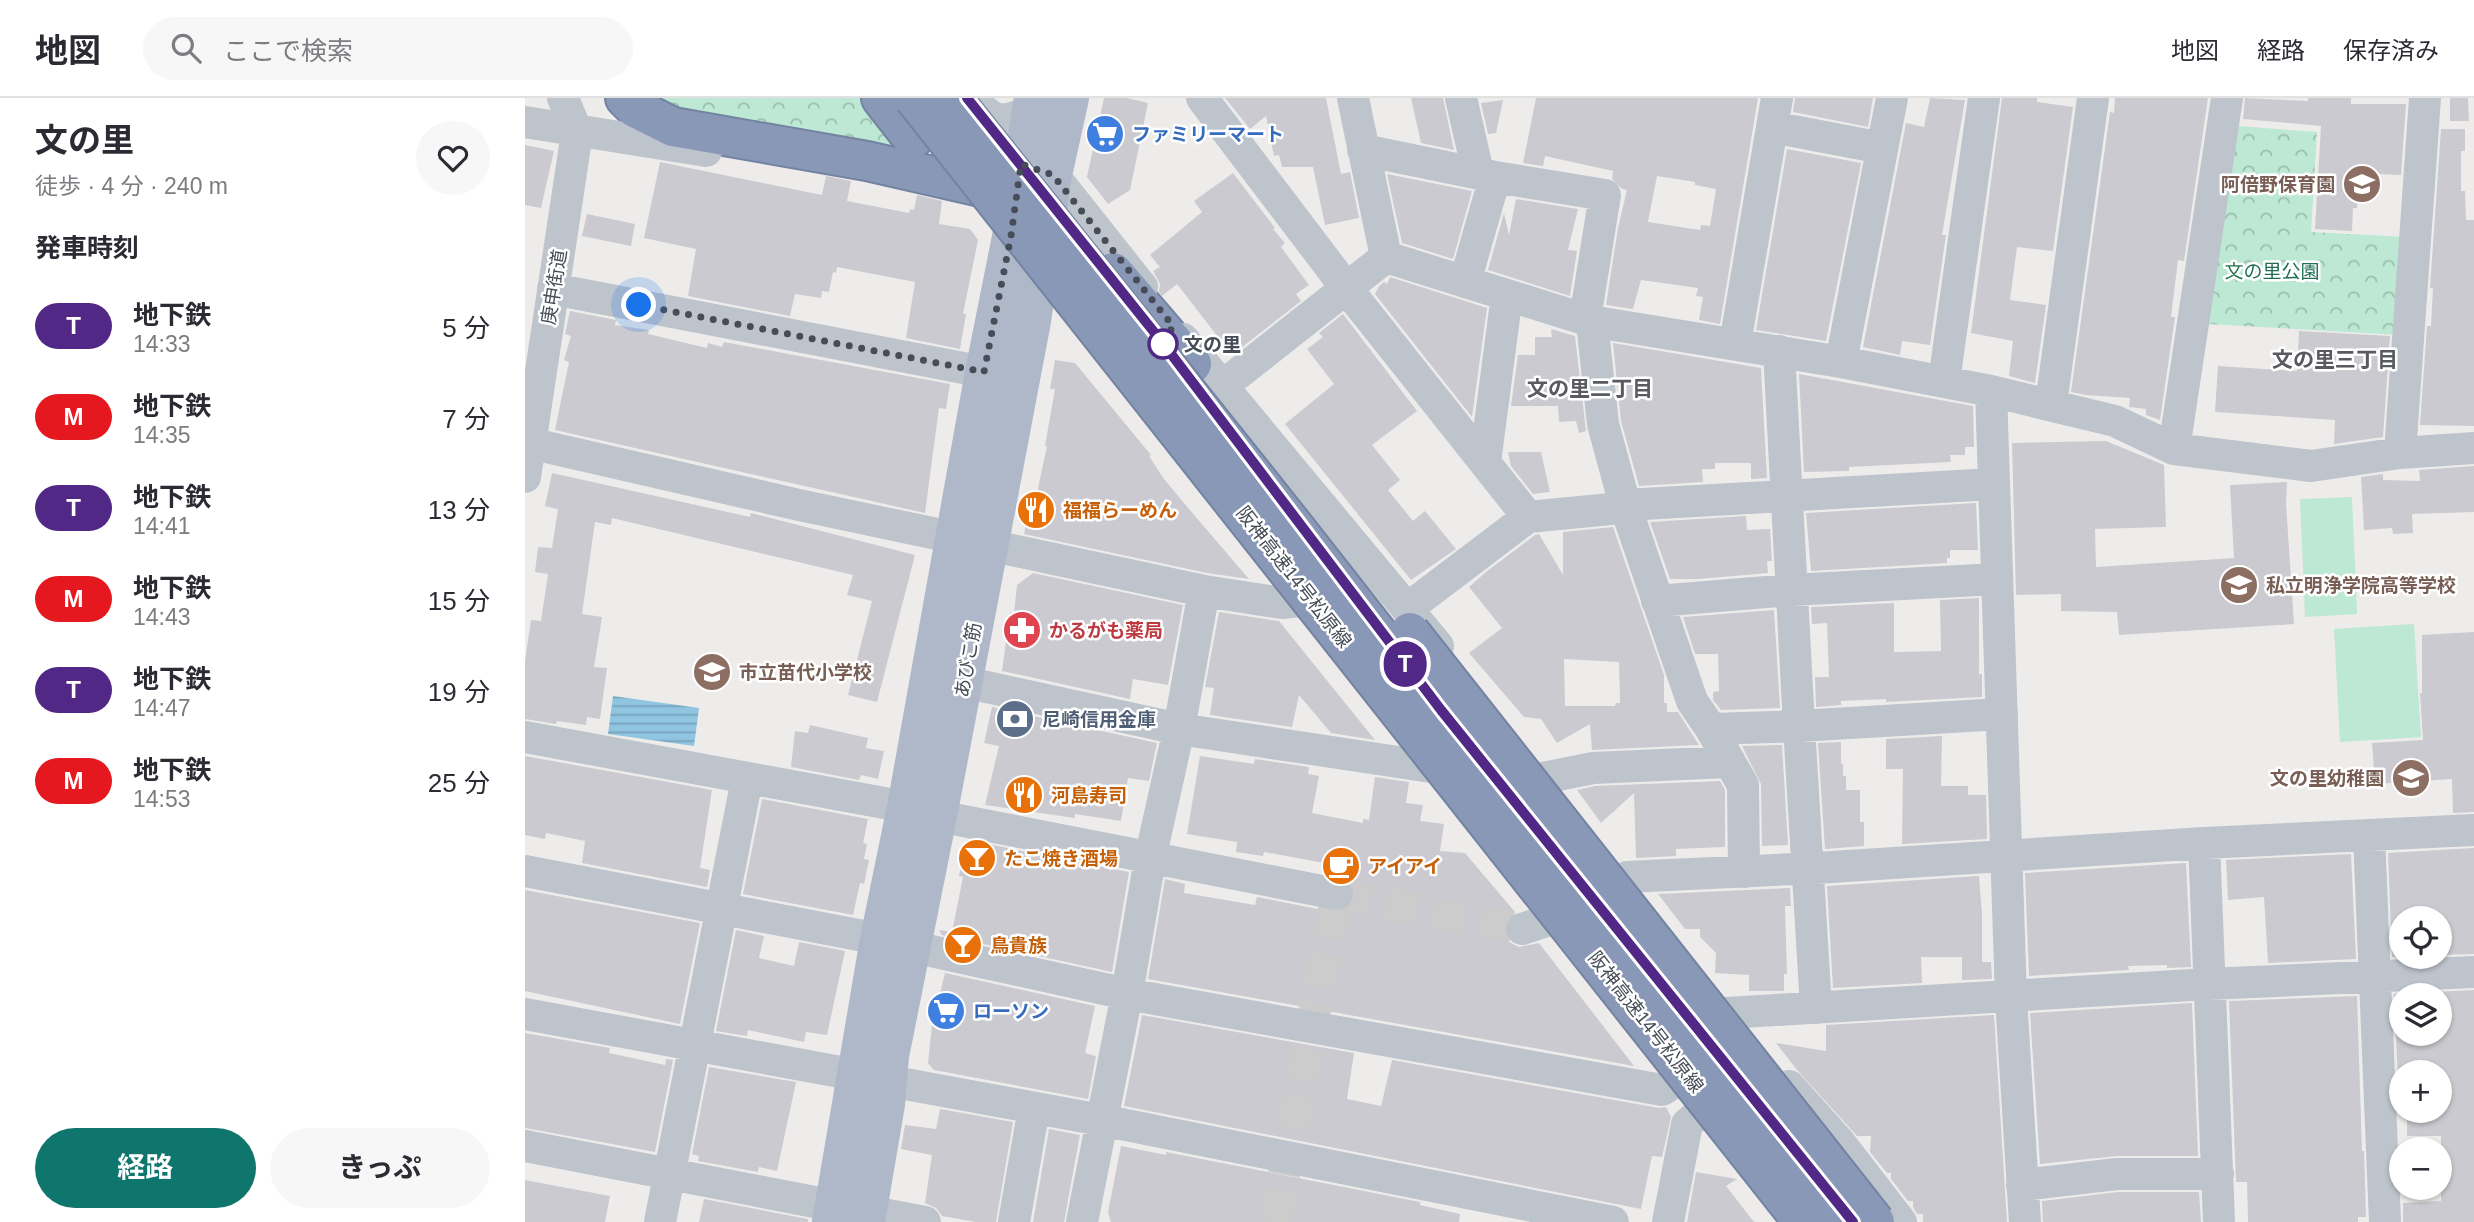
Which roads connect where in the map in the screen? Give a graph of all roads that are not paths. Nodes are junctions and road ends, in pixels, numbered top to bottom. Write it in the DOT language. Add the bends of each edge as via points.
graph roads {
  1 [pos="563,98"];
  2 [pos="625,98"];
  3 [pos="881,98"];
  4 [pos="914,98"];
  5 [pos="952,98"];
  6 [pos="974,98"];
  7 [pos="1070,98"];
  8 [pos="1202,98"];
  9 [pos="1353,98"];
  10 [pos="1461,98"];
  11 [pos="1892,98"];
  12 [pos="1984,98"];
  13 [pos="2094,98"];
  14 [pos="2227,98"];
  15 [pos="2425,98"];
  16 [pos="1032,104"];
  17 [pos="1775,113"];
  18 [pos="525,122"];
  19 [pos="576,131"];
  20 [pos="1882,148"];
  21 [pos="1363,150"];
  22 [pos="1487,175"];
  23 [pos="1035,183"];
  24 [pos="1011,236"];
  25 [pos="1386,257"];
  26 [pos="1048,274"];
  27 [pos="1465,282"];
  28 [pos="553,289"];
  29 [pos="1347,289"];
  30 [pos="1507,295"];
  31 [pos="1588,321"];
  32 [pos="1735,344"];
  33 [pos="1779,352"];
  34 [pos="1841,362"];
  35 [pos="984,372"];
  36 [pos="1207,376"];
  37 [pos="1944,381"];
  38 [pos="1991,391"];
  39 [pos="2051,404"];
  40 [pos="528,442"];
  41 [pos="2474,448"];
  42 [pos="2174,449"];
  43 [pos="2400,453"];
  44 [pos="1485,462"];
  45 [pos="525,477"];
  46 [pos="1993,484"];
  47 [pos="1786,496"];
  48 [pos="1625,505"];
  49 [pos="1528,517"];
  50 [pos="972,542"];
  51 [pos="1997,579"];
  52 [pos="1791,590"];
  53 [pos="1204,591"];
  54 [pos="1300,601"];
  55 [pos="1657,601"];
  56 [pos="1408,608"];
  57 [pos="964,682"];
  58 [pos="2003,714"];
  59 [pos="1798,726"];
  60 [pos="1179,729"];
  61 [pos="1711,729"];
  62 [pos="525,737"];
  63 [pos="1729,762"];
  64 [pos="1431,767"];
  65 [pos="1543,778"];
  66 [pos="747,779"];
  67 [pos="922,811"];
  68 [pos="2474,831"];
  69 [pos="2369,836"];
  70 [pos="2204,843"];
  71 [pos="2008,856"];
  72 [pos="1150,859"];
  73 [pos="1812,868"];
  74 [pos="525,871"];
  75 [pos="1744,872"];
  76 [pos="1627,877"];
  77 [pos="1338,894"];
  78 [pos="722,909"];
  79 [pos="1552,919"];
  80 [pos="1522,929"];
  81 [pos="896,943"];
  82 [pos="2474,972"];
  83 [pos="2375,978"];
  84 [pos="2208,984"];
  85 [pos="1127,994"];
  86 [pos="2011,998"];
  87 [pos="1816,1008"];
  88 [pos="1726,1013"];
  89 [pos="525,1014"];
  90 [pos="695,1045"];
  91 [pos="872,1077"];
  92 [pos="1678,1080"];
  93 [pos="1034,1108"];
  94 [pos="1702,1111"];
  95 [pos="1101,1120"];
  96 [pos="525,1146"];
  97 [pos="670,1174"];
  98 [pos="2218,1174"];
  99 [pos="2022,1185"];
  100 [pos="850,1215"];
  101 [pos="660,1222"];
  102 [pos="925,1222"];
  103 [pos="1014,1222"];
  104 [pos="1082,1222"];
  105 [pos="1613,1222"];
  106 [pos="1668,1222"];
  107 [pos="1789,1222"];
  108 [pos="1803,1222"];
  109 [pos="1840,1222"];
  110 [pos="1875,1222"];
  111 [pos="1901,1222"];
  112 [pos="2025,1222"];
  113 [pos="2219,1222"];
  114 [pos="2385,1222"];
  1 -- 19 [label="street, 庚申街道"];
  2 -- 23 [label="highway" via="673,127 867,161"];
  3 -- 26 [label="highway, bridge" via="913,139"];
  4 -- 26 [label="highway, 阪神高速14号松原線, bridge"];
  5 -- 109 [label="highway, 阪神高速14号松原線, bridge"];
  6 -- 16 [label="street" via="992,117 1002,120 1011,120"];
  7 -- 23 [label="main road, あびこ筋"];
  8 -- 29 [label="street"];
  9 -- 21 [label="street"];
  10 -- 22 [label="street"];
  11 -- 20 [label="street"];
  12 -- 37 [label="street"];
  13 -- 39 [label="street"];
  14 -- 42 [label="street"];
  15 -- 43 [label="street"];
  16 -- 23 [label="main road, あびこ筋"];
  17 -- 20 [label="street"];
  17 -- 32 [label="street"];
  18 -- 19 [label="street"];
  19 -- 24 [label="street" via="972,199 991,205"];
  19 -- 28 [label="street, 庚申街道"];
  20 -- 34 [label="street"];
  21 -- 22 [label="street"];
  21 -- 25 [label="street"];
  22 -- 27 [label="street"];
  22 -- 31 [label="street" via="1605,195"];
  23 -- 24 [label="main road, あびこ筋"];
  23 -- 26 [label="main road, あびこ筋"];
  23 -- 36 [label="highway"];
  24 -- 26 [label="street"];
  24 -- 35 [label="main road, あびこ筋"];
  25 -- 27 [label="street"];
  25 -- 29 [label="street"];
  26 -- 50 [label="main road, あびこ筋"];
  26 -- 54 [label="street" via="1058,300"];
  26 -- 108 [label="highway, 阪神高速14号松原線, bridge"];
  27 -- 30 [label="street"];
  28 -- 35 [label="street"];
  28 -- 40 [label="street, 庚申街道"];
  29 -- 36 [label="street"];
  29 -- 44 [label="street"];
  30 -- 31 [label="street"];
  30 -- 44 [label="street"];
  31 -- 32 [label="street"];
  31 -- 48 [label="street" via="1604,424"];
  32 -- 33 [label="street"];
  33 -- 34 [label="street"];
  33 -- 47 [label="street"];
  34 -- 37 [label="street"];
  35 -- 50 [label="main road, あびこ筋"];
  36 -- 56 [label="street"];
  36 -- 110 [label="highway, bridge"];
  37 -- 38 [label="street"];
  38 -- 39 [label="street"];
  38 -- 46 [label="street"];
  39 -- 42 [label="street" via="2115,421"];
  40 -- 45 [label="street, 庚申街道"];
  40 -- 50 [label="street"];
  41 -- 43 [label="street"];
  42 -- 43 [label="street" via="2311,466"];
  44 -- 49 [label="street"];
  46 -- 47 [label="street"];
  46 -- 51 [label="street"];
  47 -- 48 [label="street"];
  47 -- 52 [label="street"];
  48 -- 49 [label="street"];
  48 -- 55 [label="street"];
  49 -- 56 [label="street"];
  50 -- 53 [label="street"];
  50 -- 57 [label="main road, あびこ筋"];
  50 -- 67 [label="main road, あびこ筋"];
  51 -- 52 [label="street"];
  51 -- 58 [label="street"];
  52 -- 55 [label="street"];
  52 -- 59 [label="street"];
  53 -- 54 [label="street" via="1282,603"];
  53 -- 60 [label="street"];
  54 -- 64 [label="street"];
  55 -- 61 [label="street" via="1692,701"];
  56 -- 65 [label="street"];
  57 -- 60 [label="street"];
  57 -- 67 [label="main road, あびこ筋"];
  58 -- 59 [label="street"];
  58 -- 71 [label="street"];
  59 -- 61 [label="street"];
  59 -- 73 [label="street"];
  60 -- 64 [label="street"];
  60 -- 72 [label="street"];
  61 -- 63 [label="street"];
  62 -- 66 [label="street"];
  63 -- 65 [label="street" via="1593,768"];
  63 -- 75 [label="street" via="1743,785"];
  64 -- 79 [label="street"];
  65 -- 76 [label="street"];
  66 -- 67 [label="street"];
  66 -- 78 [label="street"];
  67 -- 72 [label="street"];
  67 -- 81 [label="main road, あびこ筋"];
  68 -- 69 [label="street"];
  69 -- 70 [label="street"];
  69 -- 83 [label="street"];
  70 -- 71 [label="street"];
  70 -- 84 [label="street"];
  71 -- 73 [label="street"];
  71 -- 86 [label="street"];
  72 -- 77 [label="street"];
  72 -- 85 [label="street"];
  73 -- 75 [label="street"];
  73 -- 87 [label="street"];
  74 -- 78 [label="street"];
  75 -- 76 [label="street"];
  76 -- 79 [label="street"];
  76 -- 88 [label="street"];
  78 -- 81 [label="street"];
  78 -- 90 [label="street"];
  79 -- 80 [label="street"];
  79 -- 92 [label="street"];
  81 -- 85 [label="street"];
  81 -- 91 [label="main road, あびこ筋" via="890,1056"];
  82 -- 83 [label="street"];
  83 -- 84 [label="street"];
  83 -- 114 [label="street"];
  84 -- 86 [label="street"];
  84 -- 98 [label="street"];
  85 -- 92 [label="street" via="1662,1090"];
  85 -- 95 [label="street"];
  86 -- 87 [label="street"];
  86 -- 99 [label="street"];
  87 -- 88 [label="street"];
  88 -- 111 [label="street" via="1840,1143"];
  89 -- 90 [label="street"];
  90 -- 91 [label="street"];
  90 -- 97 [label="street"];
  91 -- 93 [label="street"];
  91 -- 100 [label="main road, あびこ筋" via="886,1104"];
  92 -- 94 [label="street"];
  93 -- 95 [label="street"];
  93 -- 103 [label="street"];
  94 -- 106 [label="street" via="1687,1124"];
  94 -- 107 [label="street"];
  95 -- 104 [label="street"];
  95 -- 105 [label="street"];
  96 -- 97 [label="street"];
  97 -- 100 [label="street"];
  97 -- 101 [label="street"];
  98 -- 99 [label="street" via="2117,1174"];
  98 -- 113 [label="street"];
  99 -- 112 [label="street"];
  100 -- 102 [label="street"];
}
